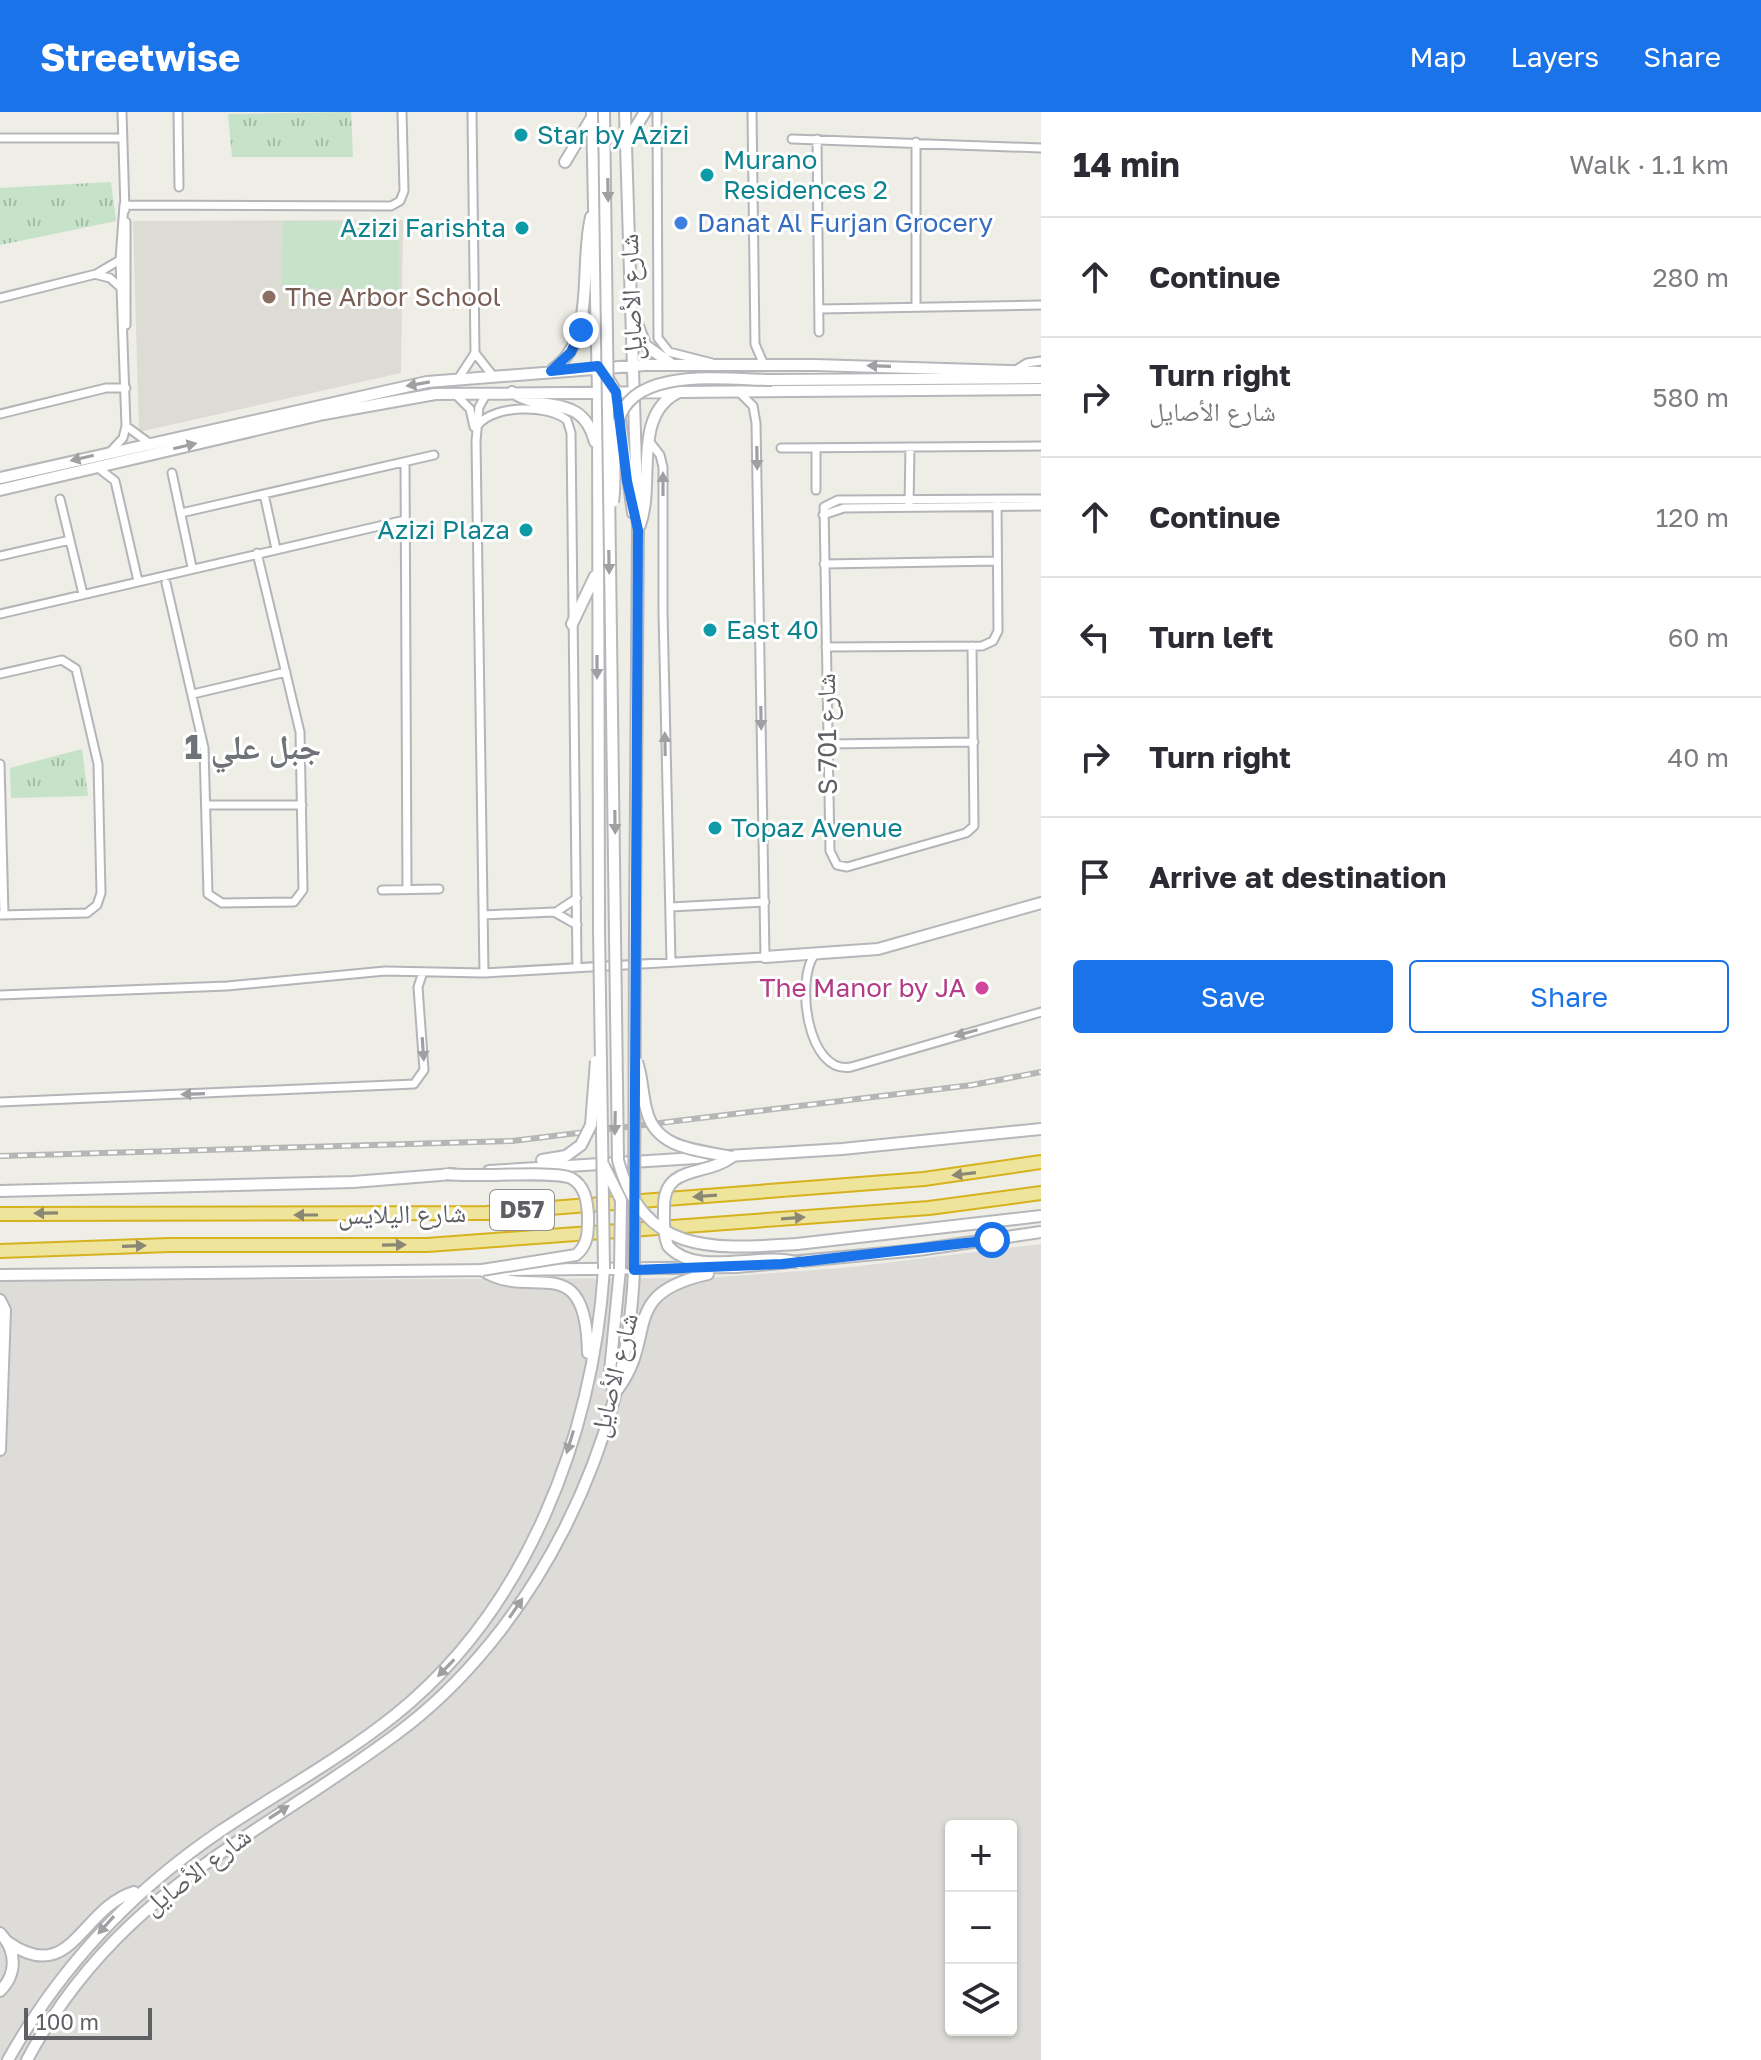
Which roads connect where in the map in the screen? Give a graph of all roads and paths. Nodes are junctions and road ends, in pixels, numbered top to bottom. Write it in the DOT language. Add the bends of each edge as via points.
graph roads {
  1 [pos="122,112"];
  2 [pos="178,112"];
  3 [pos="402,112"];
  4 [pos="472,112"];
  5 [pos="604,112"];
  6 [pos="625,112"];
  7 [pos="645,112"];
  8 [pos="657,112"];
  9 [pos="752,112"];
  10 [pos="592,114"];
  11 [pos="0,138"];
  12 [pos="122,138"];
  13 [pos="792,139"];
  14 [pos="817,139"];
  15 [pos="916,142"];
  16 [pos="625,145"];
  17 [pos="1041,148"];
  18 [pos="565,162"];
  19 [pos="179,187"];
  20 [pos="595,202"];
  21 [pos="124,205"];
  22 [pos="120,260"];
  23 [pos="96,274"];
  24 [pos="121,288"];
  25 [pos="0,298"];
  26 [pos="1041,305"];
  27 [pos="632,307"];
  28 [pos="916,307"];
  29 [pos="819,309"];
  30 [pos="819,332"];
  31 [pos="125,333"];
  32 [pos="755,344"];
  33 [pos="475,353"];
  34 [pos="1041,361"];
  35 [pos="634,365"];
  36 [pos="718,365"];
  37 [pos="743,365"];
  38 [pos="764,365"];
  39 [pos="598,366"];
  40 [pos="680,366"];
  41 [pos="551,371"];
  42 [pos="1014,371"];
  43 [pos="1041,372"];
  44 [pos="495,378"];
  45 [pos="1041,378"];
  46 [pos="458,379"];
  47 [pos="126,388"];
  48 [pos="1041,389"];
  49 [pos="734,390"];
  50 [pos="488,391"];
  51 [pos="511,391"];
  52 [pos="682,391"];
  53 [pos="452,392"];
  54 [pos="616,392"];
  55 [pos="635,392"];
  56 [pos="598,393"];
  57 [pos="0,414"];
  58 [pos="478,425"];
  59 [pos="126,426"];
  60 [pos="476,441"];
  61 [pos="649,441"];
  62 [pos="149,443"];
  63 [pos="1041,446"];
  64 [pos="910,447"];
  65 [pos="596,448"];
  66 [pos="781,448"];
  67 [pos="816,448"];
  68 [pos="111,451"];
  69 [pos="434,455"];
  70 [pos="127,460"];
  71 [pos="405,462"];
  72 [pos="97,467"];
  73 [pos="172,473"];
  74 [pos="0,478"];
  75 [pos="115,481"];
  76 [pos="0,490"];
  77 [pos="816,490"];
  78 [pos="264,494"];
  79 [pos="60,499"];
  80 [pos="1041,499"];
  81 [pos="909,504"];
  82 [pos="997,504"];
  83 [pos="1041,506"];
  84 [pos="181,513"];
  85 [pos="405,520"];
  86 [pos="608,524"];
  87 [pos="638,530"];
  88 [pos="70,540"];
  89 [pos="276,549"];
  90 [pos="257,553"];
  91 [pos="0,556"];
  92 [pos="997,561"];
  93 [pos="824,564"];
  94 [pos="192,567"];
  95 [pos="596,575"];
  96 [pos="138,581"];
  97 [pos="166,583"];
  98 [pos="83,594"];
  99 [pos="0,614"];
  100 [pos="572,624"];
  101 [pos="972,646"];
  102 [pos="826,647"];
  103 [pos="286,672"];
  104 [pos="0,674"];
  105 [pos="193,694"];
  106 [pos="974,742"];
  107 [pos="828,744"];
  108 [pos="0,764"];
  109 [pos="206,805"];
  110 [pos="302,805"];
  111 [pos="439,889"];
  112 [pos="382,890"];
  113 [pos="407,890"];
  114 [pos="577,898"];
  115 [pos="765,902"];
  116 [pos="1041,903"];
  117 [pos="671,907"];
  118 [pos="554,912"];
  119 [pos="2,914"];
  120 [pos="483,915"];
  121 [pos="577,925"];
  122 [pos="815,954"];
  123 [pos="765,957"];
  124 [pos="671,962"];
  125 [pos="577,967"];
  126 [pos="423,972"];
  127 [pos="484,973"];
  128 [pos="0,995"];
  129 [pos="1041,1012"];
  130 [pos="600,1048"];
  131 [pos="633,1055"];
  132 [pos="0,1102"];
  133 [pos="1041,1129"];
  134 [pos="732,1157"];
  135 [pos="1041,1162"];
  136 [pos="635,1163"];
  137 [pos="602,1164"];
  138 [pos="498,1170"];
  139 [pos="447,1174"];
  140 [pos="0,1191"];
  141 [pos="1041,1193"];
  142 [pos="0,1214"];
  143 [pos="1041,1216"];
  144 [pos="1041,1232"];
  145 [pos="0,1251"];
  146 [pos="799,1263"];
  147 [pos="737,1267"];
  148 [pos="604,1269"];
  149 [pos="620,1269"];
  150 [pos="482,1270"];
  151 [pos="634,1270"];
  152 [pos="0,1275"];
  153 [pos="0,1300"];
  154 [pos="590,1367"];
  155 [pos="614,1394"];
  156 [pos="0,1450"];
  157 [pos="140,1891"];
  158 [pos="4,1937"];
  159 [pos="0,1991"];
  160 [pos="8,2060"];
  161 [pos="27,2060"];
  1 -- 12 [label="street"];
  2 -- 19 [label="street"];
  3 -- 21 [label="street" via="404,191 391,206"];
  4 -- 33 [label="street"];
  5 -- 86 [label="main road, one-way, bridge"];
  6 -- 16 [label="main road, شارع الأصايل"];
  7 -- 16 [label="main road"];
  8 -- 36 [label="street" via="658,338 669,352"];
  9 -- 32 [label="street"];
  10 -- 18 [label="main road"];
  10 -- 20 [label="main road, شارع الأصايل"];
  11 -- 12 [label="street"];
  12 -- 21 [label="street"];
  13 -- 14 [label="street"];
  14 -- 15 [label="street"];
  14 -- 29 [label="street"];
  15 -- 17 [label="street"];
  15 -- 28 [label="street"];
  16 -- 27 [label="main road, شارع الأصايل"];
  20 -- 39 [label="main road, شارع الأصايل"];
  20 -- 41 [label="main road" via="584,254 581,330 571,352"];
  21 -- 22 [label="street"];
  21 -- 31 [label="street"];
  22 -- 23 [label="street"];
  22 -- 24 [label="street"];
  23 -- 24 [label="street"];
  23 -- 25 [label="street"];
  24 -- 31 [label="street"];
  26 -- 28 [label="street"];
  27 -- 35 [label="main road, شارع الأصايل"];
  27 -- 40 [label="main road" via="650,351"];
  28 -- 29 [label="street"];
  29 -- 30 [label="street"];
  31 -- 47 [label="street"];
  32 -- 37 [label="street"];
  32 -- 38 [label="street"];
  33 -- 44 [label="street"];
  33 -- 46 [label="street"];
  34 -- 42 [label="street"];
  35 -- 39 [label="main road"];
  35 -- 40 [label="main road"];
  35 -- 55 [label="main road, شارع الأصايل"];
  36 -- 37 [label="main road"];
  36 -- 40 [label="main road"];
  37 -- 38 [label="main road"];
  42 -- 38 [label="main road, one-way"];
  39 -- 41 [label="main road"];
  39 -- 54 [label="main road"];
  39 -- 56 [label="main road, شارع الأصايل"];
  41 -- 44 [label="main road"];
  42 -- 43 [label="main road"];
  44 -- 46 [label="main road"];
  45 -- 86 [label="main road, bridge" via="663,382 635,394 621,412"];
  46 -- 62 [label="main road, one-way" via="345,398"];
  47 -- 57 [label="street" via="106,388"];
  47 -- 59 [label="street"];
  48 -- 49 [label="main road"];
  49 -- 52 [label="main road"];
  49 -- 115 [label="street, one-way" via="753,406 756,423"];
  50 -- 51 [label="main road"];
  50 -- 53 [label="main road"];
  50 -- 58 [label="street" via="479,407"];
  51 -- 56 [label="main road"];
  51 -- 65 [label="main road" via="579,414"];
  52 -- 55 [label="main road"];
  52 -- 61 [label="main road" via="656,410"];
  53 -- 60 [label="street" via="470,409"];
  70 -- 53 [label="main road, one-way" via="324,414"];
  54 -- 55 [label="main road"];
  54 -- 56 [label="main road"];
  54 -- 87 [label="main road"];
  55 -- 87 [label="main road, شارع الأصايل"];
  56 -- 65 [label="main road, شارع الأصايل"];
  58 -- 60 [label="street"];
  58 -- 100 [label="street" via="498,411 554,412 568,423"];
  59 -- 62 [label="street"];
  59 -- 68 [label="street"];
  60 -- 120 [label="street"];
  61 -- 87 [label="main road" via="648,492"];
  117 -- 61 [label="street, one-way" via="663,467"];
  62 -- 68 [label="main road"];
  63 -- 64 [label="street"];
  64 -- 67 [label="street"];
  64 -- 81 [label="street"];
  65 -- 95 [label="main road, شارع الأصايل"];
  66 -- 67 [label="street"];
  67 -- 77 [label="street"];
  68 -- 74 [label="main road, one-way"];
  69 -- 71 [label="street"];
  70 -- 72 [label="main road"];
  70 -- 75 [label="street"];
  71 -- 78 [label="street"];
  71 -- 85 [label="street"];
  72 -- 75 [label="street"];
  72 -- 76 [label="main road"];
  73 -- 84 [label="street"];
  75 -- 96 [label="street"];
  78 -- 84 [label="street"];
  78 -- 89 [label="street"];
  79 -- 88 [label="street"];
  80 -- 82 [label="street"];
  81 -- 82 [label="street"];
  81 -- 93 [label="street, S 701 شارع" via="833,501 824,507"];
  82 -- 83 [label="street"];
  82 -- 92 [label="street"];
  84 -- 94 [label="street"];
  85 -- 89 [label="street"];
  85 -- 113 [label="street"];
  86 -- 143 [label="main road, one-way, bridge" via="615,1138 629,1191 669,1232 721,1248 879,1237"];
  87 -- 131 [label="main road, شارع الأصايل, bridge"];
  88 -- 91 [label="street"];
  88 -- 98 [label="street"];
  89 -- 90 [label="street"];
  90 -- 94 [label="street"];
  90 -- 103 [label="street"];
  92 -- 93 [label="street"];
  92 -- 101 [label="street" via="998,631 988,645"];
  93 -- 102 [label="street, S 701 شارع"];
  94 -- 96 [label="street"];
  95 -- 100 [label="main road"];
  95 -- 130 [label="main road, شارع الأصايل, one-way, bridge"];
  96 -- 98 [label="street"];
  97 -- 105 [label="street"];
  98 -- 99 [label="street"];
  100 -- 114 [label="street"];
  101 -- 102 [label="street"];
  101 -- 106 [label="street, S 701 شارع"];
  102 -- 107 [label="street, S 701 شارع"];
  103 -- 105 [label="street"];
  103 -- 110 [label="street" via="300,732"];
  104 -- 119 [label="street" via="62,660 76,669 98,764 100,879 100,899 87,913"];
  105 -- 109 [label="street" via="204,748"];
  106 -- 107 [label="street"];
  106 -- 107 [label="street, S 701 شارع" via="972,829 847,867 837,865 830,854"];
  108 -- 119 [label="street"];
  109 -- 110 [label="street"];
  109 -- 110 [label="street" via="208,894 216,902 235,903 294,902 302,895"];
  111 -- 113 [label="street"];
  112 -- 113 [label="street"];
  114 -- 118 [label="street"];
  114 -- 121 [label="street"];
  115 -- 117 [label="street"];
  115 -- 123 [label="street"];
  116 -- 122 [label="main road" via="878,949"];
  117 -- 124 [label="street"];
  118 -- 120 [label="street"];
  118 -- 121 [label="street"];
  120 -- 127 [label="street"];
  121 -- 125 [label="street"];
  122 -- 123 [label="main road"];
  129 -- 122 [label="street, one-way" via="836,1068 821,1055 809,1020 806,971"];
  123 -- 124 [label="street"];
  124 -- 125 [label="street"];
  125 -- 127 [label="street"];
  126 -- 127 [label="street"];
  126 -- 128 [label="street"];
  126 -- 132 [label="street, one-way" via="418,987 424,1070 414,1084"];
  130 -- 137 [label="main road, شارع الأصايل, bridge"];
  130 -- 138 [label="main road, bridge" via="593,1073 591,1125 581,1145 561,1158"];
  131 -- 134 [label="main road, bridge" via="647,1114 658,1132 682,1147"];
  131 -- 136 [label="main road, شارع الأصايل, bridge"];
  133 -- 134 [label="main road"];
  134 -- 136 [label="main road, bridge"];
  134 -- 146 [label="main road, bridge" via="712,1168 679,1174 667,1185 668,1246 699,1260 776,1258"];
  135 -- 142 [label="highway, شارع اليلايس / D57, one-way" via="924,1179 486,1213"];
  136 -- 137 [label="main road, bridge"];
  136 -- 151 [label="main road, شارع الأصايل, bridge"];
  137 -- 138 [label="main road, bridge"];
  137 -- 148 [label="main road, شارع الأصايل, bridge"];
  137 -- 149 [label="main road, bridge" via="621,1200"];
  138 -- 139 [label="main road, bridge"];
  139 -- 140 [label="main road" via="321,1183"];
  139 -- 150 [label="main road, bridge" via="563,1175 585,1194 588,1237 576,1255"];
  145 -- 141 [label="highway, شارع اليلايس / D57, one-way" via="427,1245 929,1208"];
  144 -- 146 [label="main road"];
  146 -- 147 [label="main road, bridge"];
  147 -- 151 [label="main road, bridge"];
  147 -- 155 [label="main road" via="681,1281 656,1297 640,1325 628,1374"];
  148 -- 149 [label="main road, bridge"];
  148 -- 150 [label="main road, bridge"];
  148 -- 154 [label="main road, شارع الأصايل"];
  149 -- 151 [label="main road, bridge"];
  149 -- 155 [label="main road" via="610,1371"];
  150 -- 152 [label="main road"];
  150 -- 154 [label="main road" via="502,1279 548,1281 570,1293 587,1320"];
  151 -- 155 [label="main road, شارع الأصايل"];
  153 -- 156 [label="main road" via="5,1310"];
  154 -- 157 [label="main road, شارع الأصايل, one-way" via="561,1471 534,1540 503,1597 454,1660 371,1733 219,1832"];
  161 -- 155 [label="main road, شارع الأصايل, one-way" via="75,1985 135,1918 205,1861 406,1727 487,1649 567,1524"];
  157 -- 158 [label="main road" via="112,1903 56,1955 35,1956"];
  157 -- 160 [label="main road, شارع الأصايل, one-way" via="62,1977"];
  158 -- 159 [label="main road" via="13,1972"];
}
